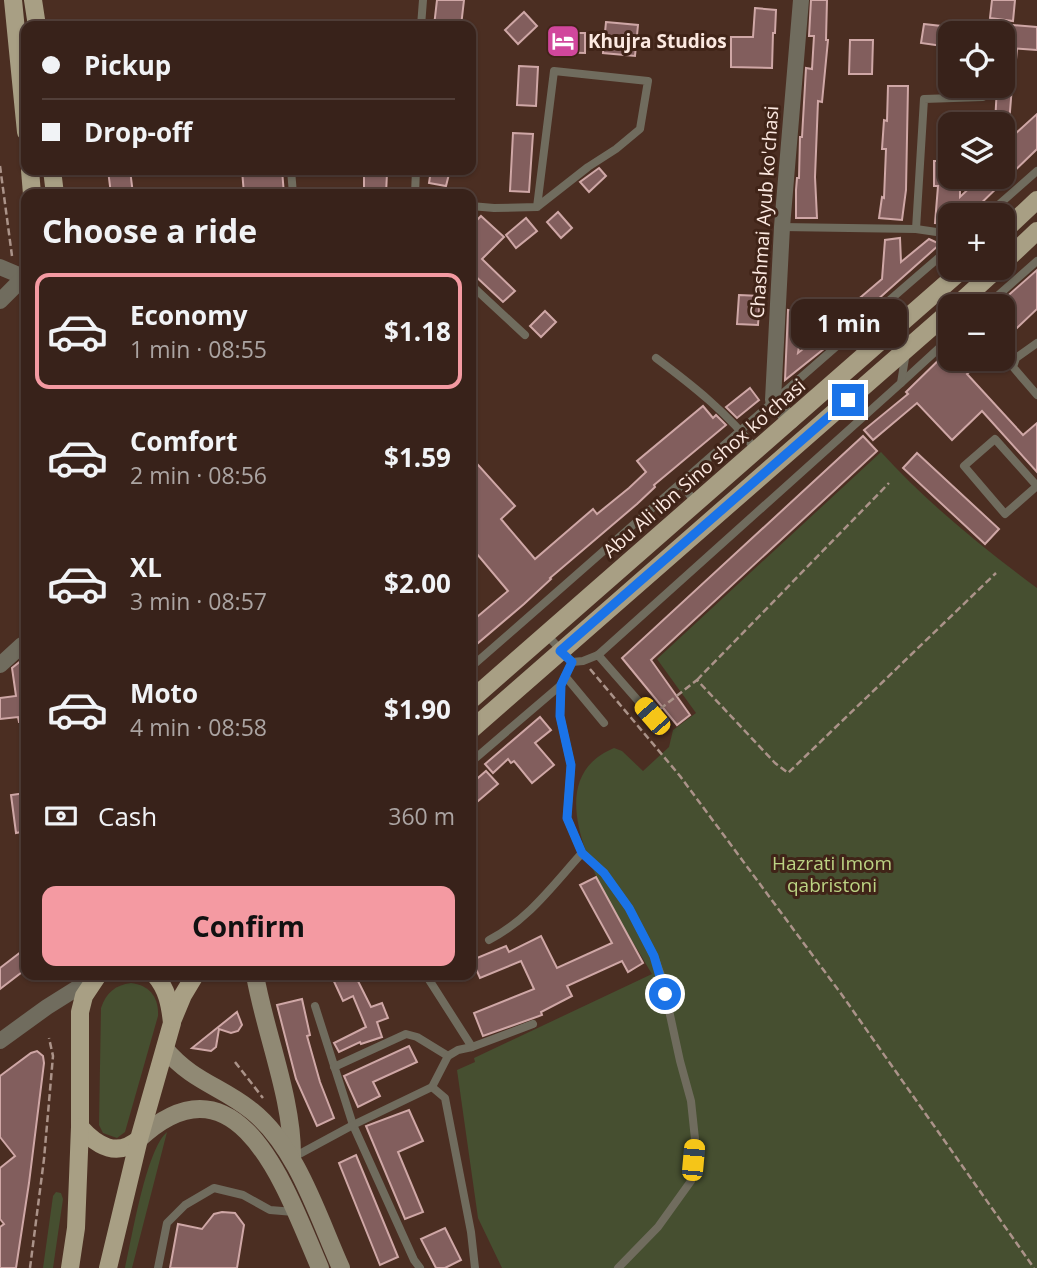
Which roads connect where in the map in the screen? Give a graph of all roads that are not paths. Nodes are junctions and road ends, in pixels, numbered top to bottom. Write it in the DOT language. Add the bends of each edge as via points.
graph roads {
  1 [pos="13,0"];
  2 [pos="33,0"];
  3 [pos="423,0"];
  4 [pos="801,0"];
  5 [pos="36,21"];
  6 [pos="421,21"];
  7 [pos="21,81"];
  8 [pos="954,98"];
  9 [pos="1037,171"];
  10 [pos="1037,200"];
  11 [pos="1001,203"];
  12 [pos="476,206"];
  13 [pos="537,207"];
  14 [pos="1015,221"];
  15 [pos="782,227"];
  16 [pos="916,229"];
  17 [pos="938,232"];
  18 [pos="1037,232"];
  19 [pos="1015,252"];
  20 [pos="938,258"];
  21 [pos="1037,261"];
  22 [pos="6,262"];
  23 [pos="21,274"];
  24 [pos="950,280"];
  25 [pos="985,280"];
  26 [pos="21,281"];
  27 [pos="476,290"];
  28 [pos="969,294"];
  29 [pos="1000,294"];
  30 [pos="0,301"];
  31 [pos="938,322"];
  32 [pos="525,335"];
  33 [pos="1037,344"];
  34 [pos="907,349"];
  35 [pos="938,349"];
  36 [pos="656,358"];
  37 [pos="901,383"];
  38 [pos="1037,395"];
  39 [pos="773,400"];
  40 [pos="790,421"];
  41 [pos="741,429"];
  42 [pos="756,450"];
  43 [pos="681,484"];
  44 [pos="1037,486"];
  45 [pos="696,503"];
  46 [pos="546,634"];
  47 [pos="21,646"];
  48 [pos="598,655"];
  49 [pos="566,657"];
  50 [pos="476,663"];
  51 [pos="0,665"];
  52 [pos="563,680"];
  53 [pos="476,696"];
  54 [pos="654,718"];
  55 [pos="604,723"];
  56 [pos="476,726"];
  57 [pos="476,758"];
  58 [pos="582,853"];
  59 [pos="489,940"];
  60 [pos="90,980"];
  61 [pos="95,980"];
  62 [pos="158,980"];
  63 [pos="192,980"];
  64 [pos="256,980"];
  65 [pos="429,980"];
  66 [pos="315,1006"];
  67 [pos="41,1011"];
  68 [pos="80,1022"];
  69 [pos="172,1023"];
  70 [pos="533,1024"];
  71 [pos="0,1041"];
  72 [pos="472,1047"];
  73 [pos="165,1049"];
  74 [pos="449,1056"];
  75 [pos="334,1067"];
  76 [pos="432,1087"];
  77 [pos="353,1125"];
  78 [pos="80,1127"];
  79 [pos="139,1139"];
  80 [pos="292,1158"];
  81 [pos="296,1213"];
  82 [pos="70,1268"];
  83 [pos="108,1268"];
  84 [pos="158,1268"];
  85 [pos="320,1268"];
  86 [pos="341,1268"];
  87 [pos="420,1268"];
  88 [pos="475,1268"];
  89 [pos="618,1268"];
  1 -- 7 [label="main road"];
  2 -- 5 [label="main road"];
  3 -- 6 [label="lane"];
  4 -- 15 [label="street, Chashmai Ayub ko'chasi"];
  8 -- 16 [label="lane" via="924,99"];
  9 -- 11 [label="lane"];
  10 -- 14 [label="main road"];
  12 -- 13 [label="lane"];
  13 -- 13 [label="lane" via="554,71 648,81 640,129"];
  15 -- 16 [label="lane"];
  15 -- 39 [label="street, Chashmai Ayub ko'chasi"];
  16 -- 17 [label="lane"];
  18 -- 19 [label="main road"];
  20 -- 39 [label="lane"];
  21 -- 29 [label="lane"];
  22 -- 23 [label="street"];
  24 -- 40 [label="main road, Abu Ali ibn Sino shox ko'chasi"];
  25 -- 28 [label="main road"];
  26 -- 30 [label="street"];
  27 -- 32 [label="lane"];
  31 -- 34 [label="main road"];
  33 -- 38 [label="lane" via="1016,358 1013,367"];
  34 -- 37 [label="lane"];
  34 -- 49 [label="main road"];
  35 -- 37 [label="lane"];
  36 -- 41 [label="lane"];
  37 -- 48 [label="lane"];
  39 -- 40 [label="street"];
  39 -- 41 [label="lane"];
  40 -- 42 [label="main road, Abu Ali ibn Sino shox ko'chasi"];
  41 -- 42 [label="lane"];
  41 -- 43 [label="lane"];
  42 -- 45 [label="main road, Abu Ali ibn Sino shox ko'chasi"];
  43 -- 45 [label="lane"];
  43 -- 50 [label="lane"];
  44 -- 44 [label="lane" via="995,439 964,466 1004,514"];
  45 -- 46 [label="main road, Abu Ali ibn Sino shox ko'chasi"];
  46 -- 49 [label="lane"];
  46 -- 53 [label="main road, Abu Ali ibn Sino shox ko'chasi"];
  47 -- 51 [label="street"];
  48 -- 49 [label="lane" via="583,661"];
  48 -- 54 [label="lane"];
  49 -- 52 [label="lane"];
  49 -- 56 [label="main road"];
  52 -- 55 [label="lane"];
  52 -- 57 [label="lane"];
  52 -- 58 [label="lane" via="560,716 571,765 567,818"];
  58 -- 59 [label="lane" via="534,908"];
  58 -- 89 [label="lane" via="604,873 629,908 654,956 691,1101 695,1139 691,1181 658,1227"];
  60 -- 67 [label="street"];
  61 -- 68 [label="main road" via="82,1001"];
  62 -- 69 [label="main road"];
  63 -- 69 [label="main road"];
  64 -- 80 [label="main road" via="288,1116"];
  65 -- 72 [label="lane"];
  66 -- 75 [label="lane"];
  67 -- 68 [label="street" via="64,1010"];
  67 -- 71 [label="street"];
  68 -- 78 [label="main road"];
  69 -- 73 [label="main road"];
  70 -- 72 [label="lane"];
  72 -- 74 [label="lane"];
  73 -- 79 [label="main road"];
  73 -- 80 [label="main road" via="190,1074 251,1110"];
  74 -- 75 [label="lane" via="406,1034"];
  74 -- 76 [label="lane"];
  75 -- 77 [label="lane"];
  76 -- 77 [label="lane"];
  76 -- 88 [label="lane" via="445,1098"];
  77 -- 80 [label="lane"];
  77 -- 87 [label="lane"];
  78 -- 79 [label="main road" via="96,1143 111,1149 128,1147"];
  78 -- 82 [label="main road"];
  79 -- 81 [label="main road" via="175,1113 201,1108 220,1112 239,1123 262,1149"];
  79 -- 83 [label="main road"];
  80 -- 86 [label="main road"];
  81 -- 84 [label="lane" via="270,1210 243,1195 214,1188 185,1205 167,1223"];
  81 -- 85 [label="main road"];
}
